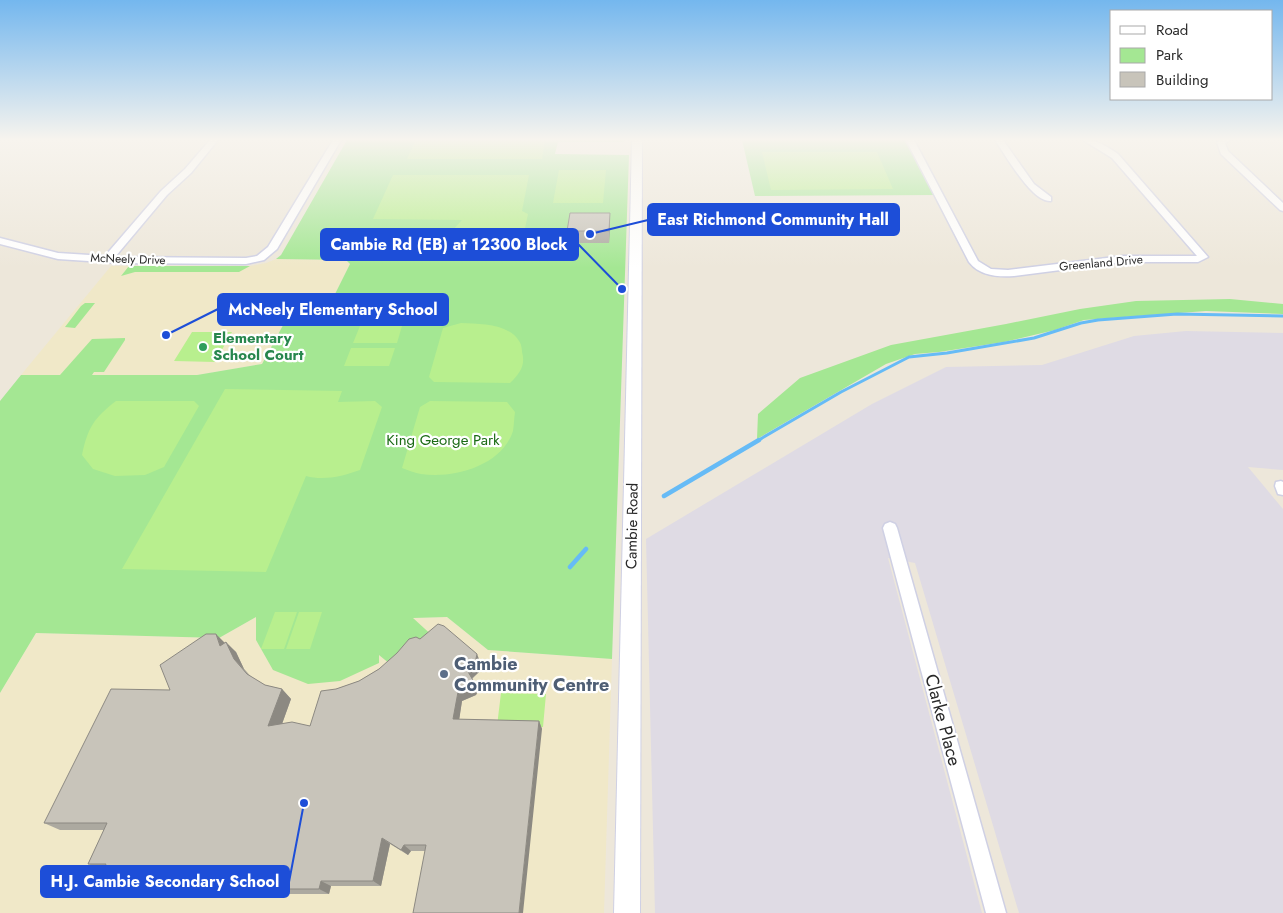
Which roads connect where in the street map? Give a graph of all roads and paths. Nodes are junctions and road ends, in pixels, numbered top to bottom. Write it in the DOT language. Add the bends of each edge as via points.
graph roads {
  1 [pos="175,183"];
  2 [pos="312,183"];
  3 [pos="637,183"];
  4 [pos="932,183"];
  5 [pos="1029,183"];
  6 [pos="1138,183"];
  7 [pos="1256,183"];
  8 [pos="1048,199"];
  9 [pos="1283,208"];
  10 [pos="0,241"];
  11 [pos="108,259"];
  12 [pos="890,528"];
  13 [pos="627,913"];
  14 [pos="996,913"];
  1 -- 11 [label="street"];
  2 -- 11 [label="street, McNeely Drive" via="272,249 259,258 246,261"];
  3 -- 13 [label="main road, Cambie Road"];
  4 -- 6 [label="street, Greenland Drive" via="974,262 987,272 1014,273 1123,259 1203,257"];
  5 -- 8 [label="street"];
  7 -- 9 [label="street"];
  10 -- 11 [label="street, McNeely Drive" via="58,256"];
  12 -- 14 [label="street, Clarke Place"];
}
